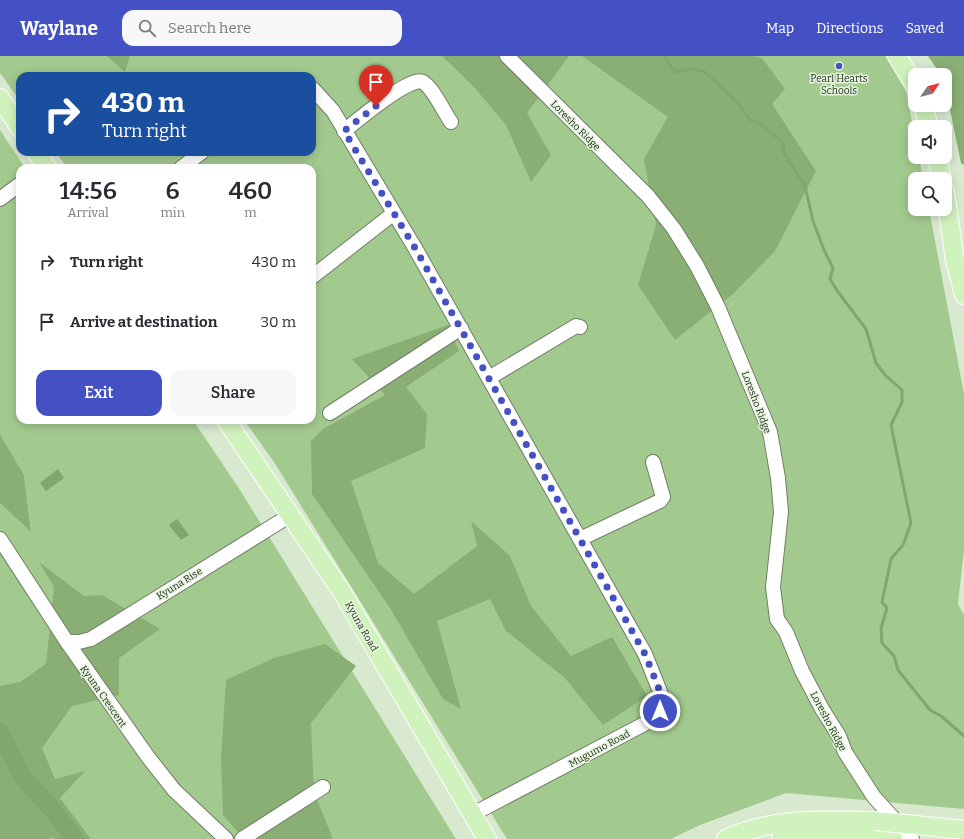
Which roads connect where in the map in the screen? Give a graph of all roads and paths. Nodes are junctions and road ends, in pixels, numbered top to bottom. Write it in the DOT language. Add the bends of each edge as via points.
graph roads {
  1 [pos="507,56"];
  2 [pos="897,56"];
  3 [pos="908,74"];
  4 [pos="316,92"];
  5 [pos="0,98"];
  6 [pos="16,122"];
  7 [pos="451,122"];
  8 [pos="344,131"];
  9 [pos="197,156"];
  10 [pos="186,164"];
  11 [pos="16,187"];
  12 [pos="0,199"];
  13 [pos="394,213"];
  14 [pos="950,216"];
  15 [pos="960,263"];
  16 [pos="316,274"];
  17 [pos="964,295"];
  18 [pos="580,327"];
  19 [pos="461,328"];
  20 [pos="489,378"];
  21 [pos="330,413"];
  22 [pos="229,424"];
  23 [pos="653,462"];
  24 [pos="289,516"];
  25 [pos="0,538"];
  26 [pos="580,539"];
  27 [pos="67,642"];
  28 [pos="323,787"];
  29 [pos="473,814"];
  30 [pos="964,830"];
  31 [pos="914,832"];
  32 [pos="226,839"];
  33 [pos="242,839"];
  34 [pos="487,839"];
  35 [pos="726,839"];
  36 [pos="781,839"];
  37 [pos="890,839"];
  38 [pos="893,839"];
  1 -- 31 [label="street, Loresho Ridge" via="648,196 683,244 718,306 770,432 777,471 780,512 773,587 777,619 786,632 802,671 839,736 845,752 874,796"];
  2 -- 3 [label="main road"];
  4 -- 8 [label="street, Mugumo Road" via="333,111"];
  5 -- 6 [label="main road"];
  7 -- 8 [label="street" via="430,89 418,80 386,98"];
  8 -- 13 [label="street, Mugumo Road"];
  9 -- 10 [label="street"];
  11 -- 12 [label="street"];
  13 -- 16 [label="street"];
  13 -- 19 [label="street, Mugumo Road"];
  14 -- 15 [label="main road"];
  15 -- 17 [label="main road"];
  18 -- 20 [label="street" via="576,326"];
  19 -- 20 [label="street, Mugumo Road"];
  19 -- 21 [label="street"];
  20 -- 26 [label="street, Mugumo Road"];
  22 -- 24 [label="main road, Kyuna Road"];
  23 -- 26 [label="street" via="663,497 660,501"];
  24 -- 27 [label="street, Kyuna Rise" via="91,639"];
  24 -- 29 [label="main road, Kyuna Road" via="342,592"];
  25 -- 27 [label="street, Kyuna Crescent"];
  26 -- 29 [label="street, Mugumo Road" via="645,654 661,694 660,711 648,722"];
  27 -- 32 [label="street, Kyuna Crescent" via="156,769 174,790"];
  28 -- 33 [label="street"];
  29 -- 34 [label="main road, Kyuna Road"];
  30 -- 31 [label="main road"];
  31 -- 35 [label="main road, bridge" via="874,821 806,819 763,827"];
  36 -- 37 [label="main road" via="812,834"];
  37 -- 38 [label="main road"];
}
